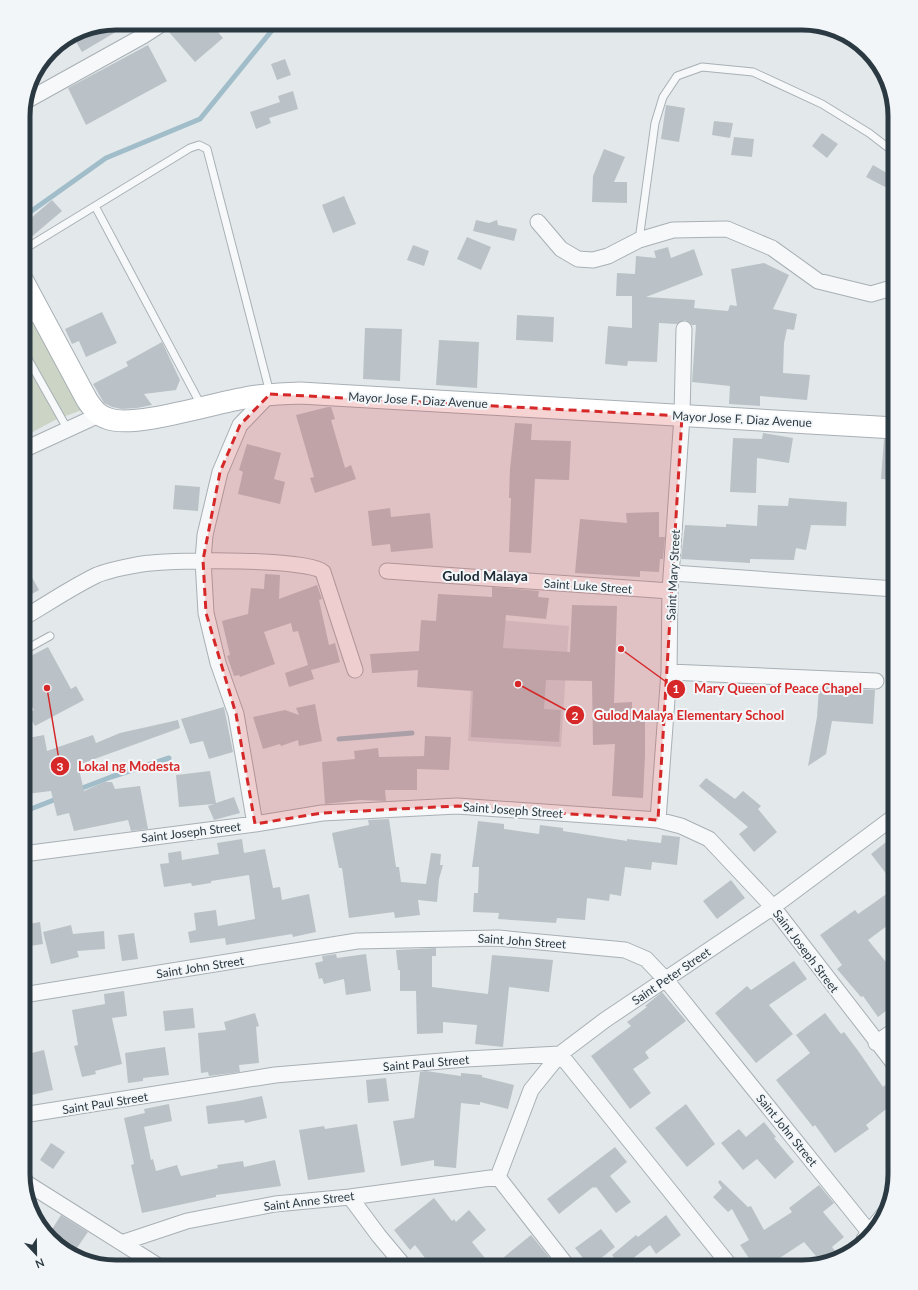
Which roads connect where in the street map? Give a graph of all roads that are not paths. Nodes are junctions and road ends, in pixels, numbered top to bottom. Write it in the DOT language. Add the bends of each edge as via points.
graph roads {
  1 [pos="151,30"];
  2 [pos="32,97"];
  3 [pos="888,148"];
  4 [pos="95,206"];
  5 [pos="538,222"];
  6 [pos="639,240"];
  7 [pos="30,246"];
  8 [pos="888,290"];
  9 [pos="32,318"];
  10 [pos="684,329"];
  11 [pos="30,362"];
  12 [pos="270,394"];
  13 [pos="202,407"];
  14 [pos="99,415"];
  15 [pos="682,416"];
  16 [pos="888,428"];
  17 [pos="68,430"];
  18 [pos="30,447"];
  19 [pos="202,560"];
  20 [pos="387,571"];
  21 [pos="672,573"];
  22 [pos="888,588"];
  23 [pos="670,591"];
  24 [pos="30,614"];
  25 [pos="50,636"];
  26 [pos="30,647"];
  27 [pos="355,670"];
  28 [pos="669,672"];
  29 [pos="876,681"];
  30 [pos="658,820"];
  31 [pos="888,821"];
  32 [pos="256,824"];
  33 [pos="30,853"];
  34 [pos="773,907"];
  35 [pos="666,980"];
  36 [pos="30,994"];
  37 [pos="888,1035"];
  38 [pos="876,1043"];
  39 [pos="560,1054"];
  40 [pos="888,1057"];
  41 [pos="30,1115"];
  42 [pos="498,1177"];
  43 [pos="31,1186"];
  44 [pos="350,1197"];
  45 [pos="865,1233"];
  46 [pos="124,1242"];
  47 [pos="150,1260"];
  48 [pos="400,1260"];
  49 [pos="563,1260"];
  50 [pos="725,1260"];
  1 -- 2 [label="street"];
  3 -- 6 [label="lane" via="822,104 753,72 702,67 677,76 663,98 655,123"];
  4 -- 7 [label="lane"];
  4 -- 12 [label="lane" via="190,148 199,145 207,149"];
  4 -- 13 [label="lane"];
  5 -- 6 [label="street" via="561,249 578,259 593,260 608,256"];
  6 -- 8 [label="street" via="673,230 727,229 772,248 818,281 871,294"];
  9 -- 14 [label="main road"];
  10 -- 15 [label="street, Saint Mary Street"];
  11 -- 17 [label="lane"];
  12 -- 13 [label="main road, Mayor Jose F. Diaz Avenue"];
  12 -- 15 [label="main road, Mayor Jose F. Diaz Avenue" via="308,394"];
  12 -- 19 [label="street" via="240,425 220,472 205,535"];
  13 -- 14 [label="main road, Mayor Jose F. Diaz Avenue" via="125,421 110,420"];
  14 -- 17 [label="street"];
  15 -- 16 [label="main road, Mayor Jose F. Diaz Avenue"];
  15 -- 21 [label="street, Saint Mary Street"];
  17 -- 18 [label="street"];
  19 -- 24 [label="street" via="150,562 98,575"];
  19 -- 27 [label="street" via="273,562 321,570"];
  19 -- 32 [label="street" via="206,614 218,663 236,714"];
  20 -- 23 [label="street, Saint Luke Street"];
  21 -- 22 [label="street"];
  21 -- 23 [label="street, Saint Mary Street"];
  23 -- 28 [label="street, Saint Mary Street"];
  25 -- 26 [label="lane"];
  28 -- 29 [label="street"];
  28 -- 30 [label="street, Saint Mary Street"];
  30 -- 32 [label="street, Saint Joseph Street" via="457,806 322,813"];
  30 -- 34 [label="street, Saint Joseph Street" via="681,826 709,839"];
  31 -- 34 [label="street, Saint Peter Street"];
  32 -- 33 [label="street, Saint Joseph Street"];
  34 -- 35 [label="street, Saint Peter Street"];
  34 -- 38 [label="street, Saint Joseph Street"];
  35 -- 36 [label="street, Saint John Street" via="646,959 625,950 498,938 357,941"];
  35 -- 39 [label="street, Saint Peter Street" via="605,1020"];
  35 -- 45 [label="street, Saint John Street"];
  37 -- 38 [label="street"];
  38 -- 40 [label="street, Saint Joseph Street"];
  39 -- 41 [label="street, Saint Paul Street" via="275,1075"];
  39 -- 42 [label="street, Saint Peter Street" via="531,1090"];
  39 -- 50 [label="street"];
  42 -- 44 [label="street, Saint Anne Street"];
  42 -- 49 [label="street"];
  43 -- 46 [label="street"];
  44 -- 46 [label="street, Saint Anne Street" via="275,1204 188,1221"];
  44 -- 48 [label="street"];
  46 -- 47 [label="street"];
}
